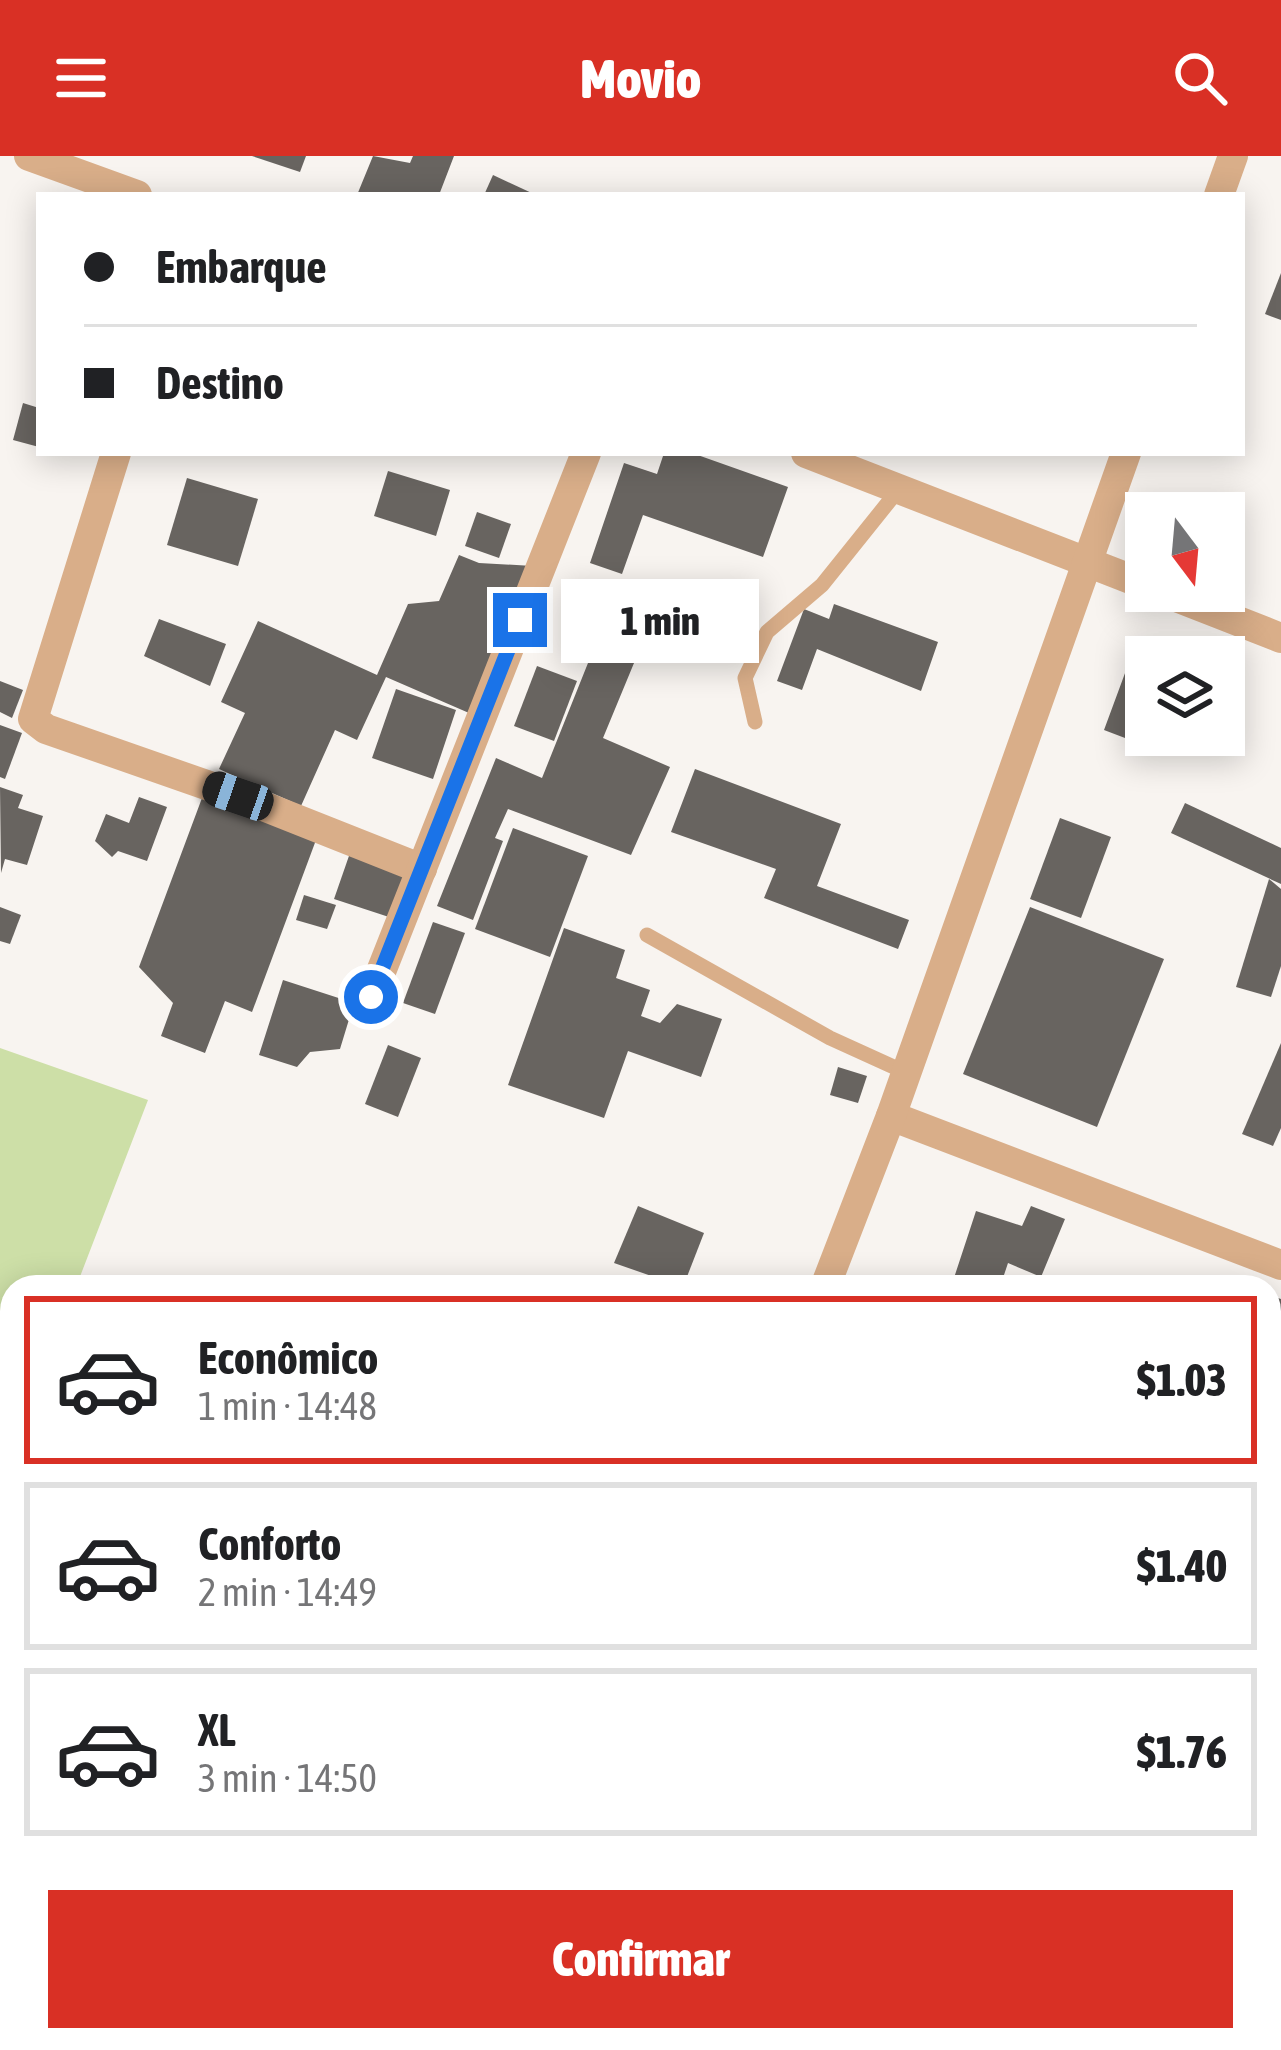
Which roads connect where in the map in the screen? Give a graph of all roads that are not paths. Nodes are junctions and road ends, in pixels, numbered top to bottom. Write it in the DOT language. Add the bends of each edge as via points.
graph roads {
  1 [pos="29,156"];
  2 [pos="1233,156"];
  3 [pos="129,192"];
  4 [pos="1220,192"];
  5 [pos="115,456"];
  6 [pos="585,456"];
  7 [pos="814,456"];
  8 [pos="1125,456"];
  9 [pos="898,489"];
  10 [pos="1087,562"];
  11 [pos="1125,577"];
  12 [pos="1215,612"];
  13 [pos="1281,638"];
  14 [pos="755,722"];
  15 [pos="422,869"];
  16 [pos="647,935"];
  17 [pos="371,997"];
  18 [pos="907,1073"];
  19 [pos="891,1116"];
  20 [pos="1281,1265"];
  21 [pos="830,1275"];
  1 -- 3 [label="street"];
  2 -- 4 [label="street"];
  5 -- 15 [label="street" via="33,712 38,725"];
  6 -- 15 [label="street"];
  7 -- 9 [label="street"];
  8 -- 10 [label="street"];
  9 -- 10 [label="street"];
  9 -- 14 [label="lane" via="822,585 767,632 745,678"];
  10 -- 11 [label="street"];
  10 -- 18 [label="street"];
  12 -- 13 [label="street"];
  15 -- 17 [label="street"];
  16 -- 18 [label="lane"];
  18 -- 19 [label="street"];
  19 -- 20 [label="street"];
  19 -- 21 [label="street"];
}
